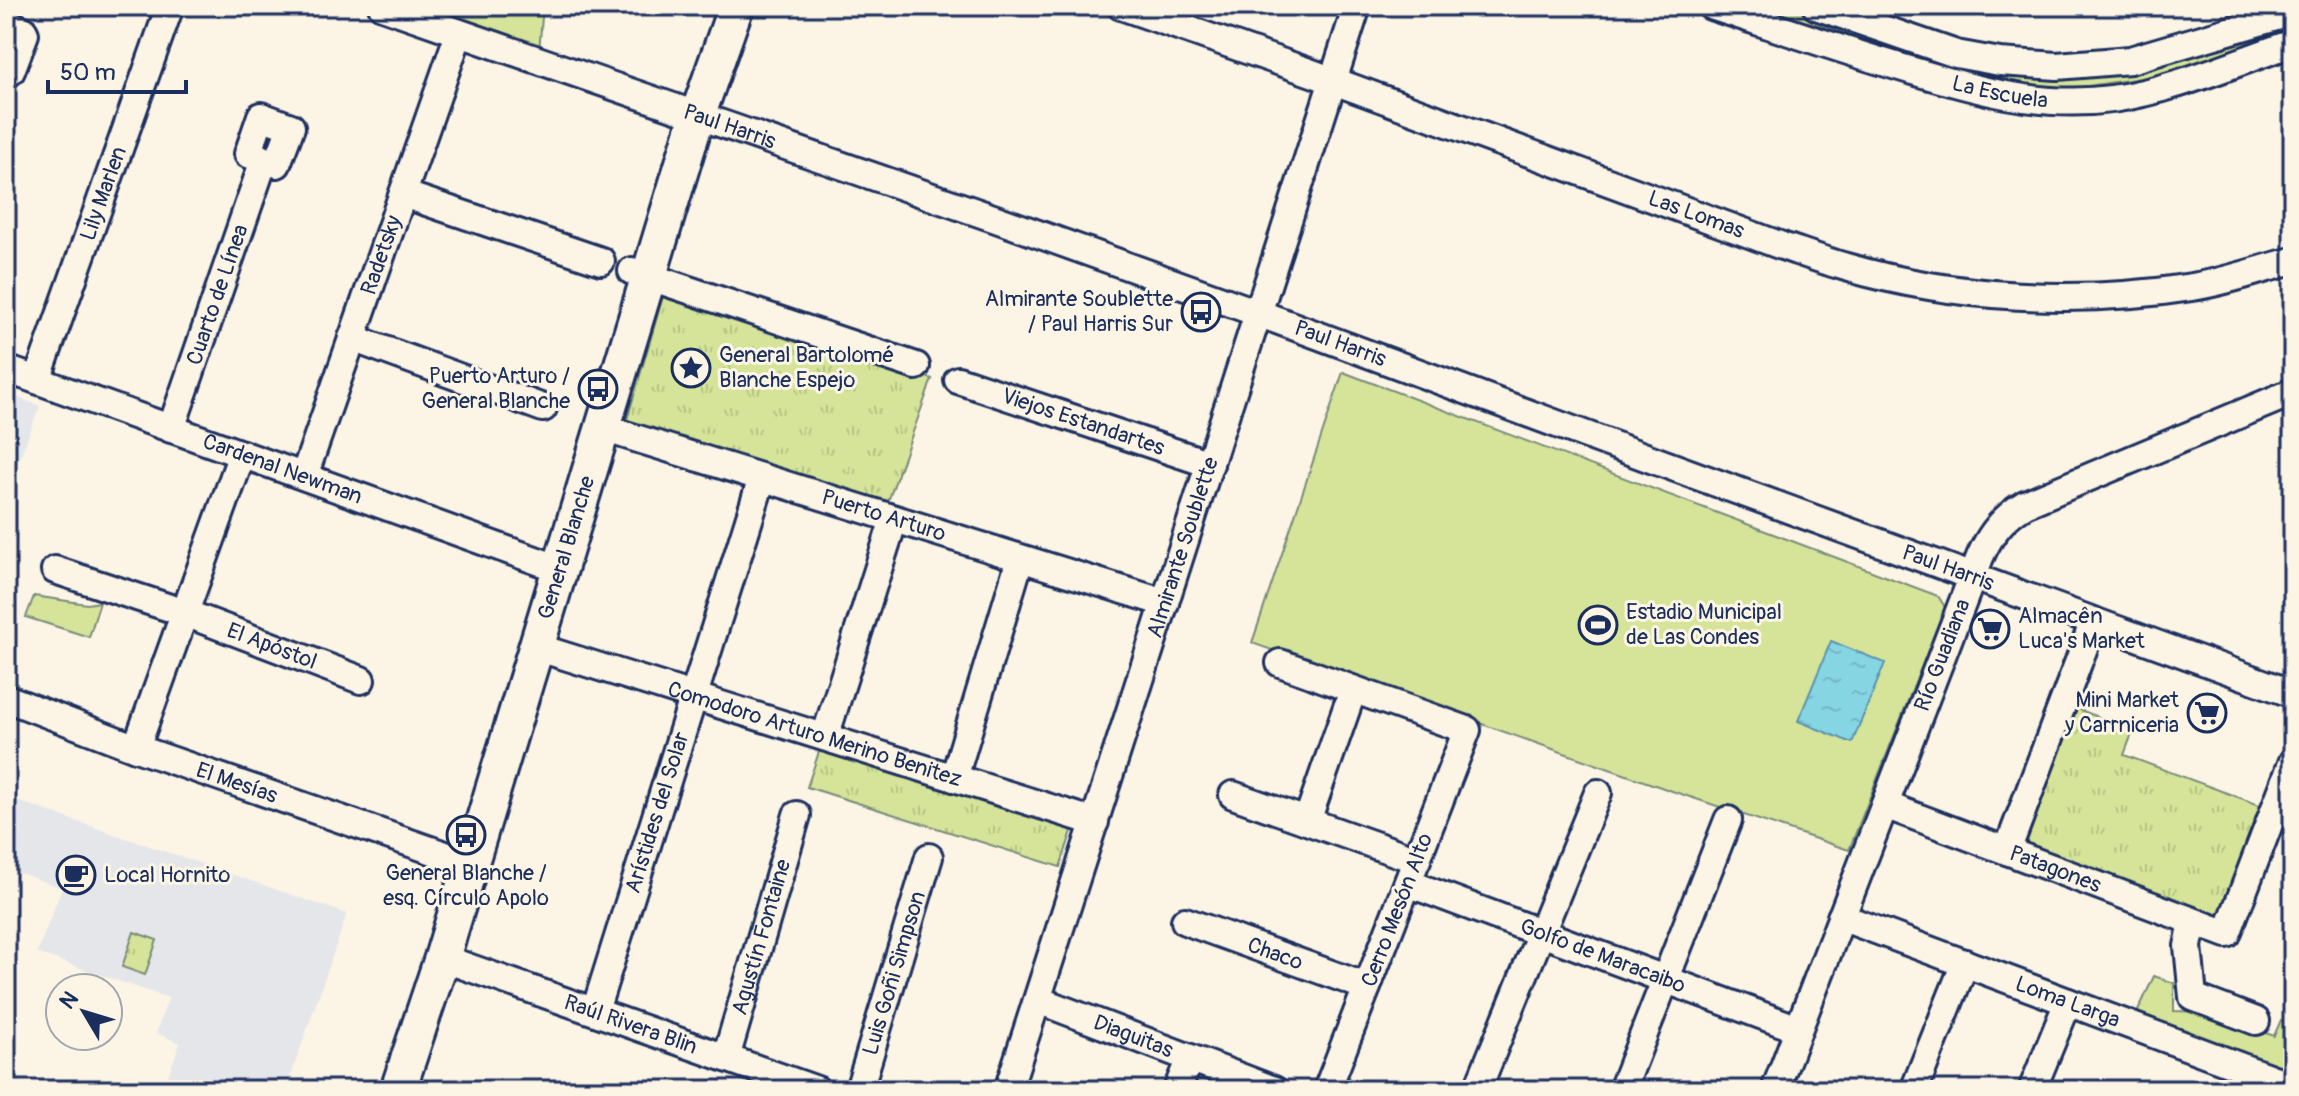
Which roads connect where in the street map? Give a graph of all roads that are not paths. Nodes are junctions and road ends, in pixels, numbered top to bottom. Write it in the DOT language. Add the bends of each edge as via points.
graph roads {
  1 [pos="170,6"];
  2 [pos="382,6"];
  3 [pos="736,6"];
  4 [pos="1121,6"];
  5 [pos="1357,6"];
  6 [pos="1711,6"];
  7 [pos="1816,6"];
  8 [pos="2293,12"];
  9 [pos="6,23"];
  10 [pos="459,33"];
  11 [pos="2293,43"];
  12 [pos="6,75"];
  13 [pos="1333,81"];
  14 [pos="697,117"];
  15 [pos="264,160"];
  16 [pos="403,194"];
  17 [pos="601,261"];
  18 [pos="2293,261"];
  19 [pos="640,274"];
  20 [pos="1258,313"];
  21 [pos="352,338"];
  22 [pos="916,366"];
  23 [pos="6,369"];
  24 [pos="37,380"];
  25 [pos="958,380"];
  26 [pos="2293,392"];
  27 [pos="543,408"];
  28 [pos="603,428"];
  29 [pos="171,429"];
  30 [pos="242,454"];
  31 [pos="1210,464"];
  32 [pos="304,476"];
  33 [pos="762,478"];
  34 [pos="894,519"];
  35 [pos="1020,559"];
  36 [pos="560,569"];
  37 [pos="55,570"];
  38 [pos="1973,576"];
  39 [pos="1165,603"];
  40 [pos="185,613"];
  41 [pos="2094,621"];
  42 [pos="536,647"];
  43 [pos="1280,663"];
  44 [pos="361,680"];
  45 [pos="1353,690"];
  46 [pos="2293,694"];
  47 [pos="693,696"];
  48 [pos="6,698"];
  49 [pos="825,737"];
  50 [pos="136,748"];
  51 [pos="2293,761"];
  52 [pos="954,778"];
  53 [pos="1598,793"];
  54 [pos="1233,795"];
  55 [pos="1885,805"];
  56 [pos="797,815"];
  57 [pos="1728,820"];
  58 [pos="1307,821"];
  59 [pos="1095,822"];
  60 [pos="2007,851"];
  61 [pos="929,857"];
  62 [pos="471,864"];
  63 [pos="1412,871"];
  64 [pos="1841,917"];
  65 [pos="1185,921"];
  66 [pos="2193,922"];
  67 [pos="1541,933"];
  68 [pos="442,958"];
  69 [pos="1965,963"];
  70 [pos="1665,980"];
  71 [pos="1367,987"];
  72 [pos="1038,1000"];
  73 [pos="2068,1002"];
  74 [pos="595,1011"];
  75 [pos="2256,1021"];
  76 [pos="1798,1029"];
  77 [pos="726,1058"];
  78 [pos="1190,1058"];
  79 [pos="2293,1080"];
  80 [pos="398,1090"];
  81 [pos="817,1090"];
  82 [pos="859,1090"];
  83 [pos="1008,1090"];
  84 [pos="1177,1090"];
  85 [pos="1274,1090"];
  86 [pos="1327,1090"];
  87 [pos="1477,1090"];
  88 [pos="1622,1090"];
  89 [pos="1775,1090"];
  90 [pos="1914,1090"];
  91 [pos="2032,1090"];
  92 [pos="2290,1090"];
  1 -- 24 [label="street, Lily Marlen"];
  2 -- 10 [label="street, Paul Harris"];
  3 -- 14 [label="main road, General Blanche"];
  4 -- 13 [label="street, Las Lomas"];
  5 -- 13 [label="street, Almirante Soublette"];
  6 -- 11 [label="street, La Escuela" via="1916,72 2036,101 2088,102 2138,94"];
  7 -- 8 [label="street, La Escuela" via="1956,54 2057,66 2130,60"];
  9 -- 12 [label="street" via="25,34"];
  10 -- 14 [label="street, Paul Harris"];
  10 -- 16 [label="street, Radetsky"];
  13 -- 18 [label="street, Las Lomas" via="1782,246 1895,278 1985,292 2112,295 2196,287"];
  13 -- 20 [label="street, Almirante Soublette"];
  14 -- 19 [label="main road, General Blanche"];
  14 -- 20 [label="street, Paul Harris"];
  15 -- 29 [label="street, Cuarto de Línea"];
  16 -- 17 [label="street"];
  16 -- 21 [label="street, Radetsky"];
  19 -- 22 [label="street"];
  19 -- 28 [label="main road, General Blanche"];
  20 -- 31 [label="street, Almirante Soublette"];
  20 -- 38 [label="street, Paul Harris"];
  21 -- 27 [label="street"];
  21 -- 32 [label="street, Radetsky"];
  23 -- 24 [label="street, Cardenal Newman"];
  24 -- 29 [label="street, Cardenal Newman"];
  25 -- 31 [label="street, Viejos Estandartes"];
  26 -- 38 [label="street, Río Guadiana" via="2025,504 1995,529"];
  28 -- 33 [label="street, Puerto Arturo"];
  28 -- 36 [label="main road, General Blanche"];
  29 -- 30 [label="street, Cardenal Newman"];
  30 -- 32 [label="street, Cardenal Newman"];
  30 -- 40 [label="street"];
  31 -- 39 [label="street, Almirante Soublette"];
  32 -- 36 [label="street, Cardenal Newman"];
  33 -- 34 [label="street, Puerto Arturo"];
  33 -- 47 [label="street, Arístides del Solar"];
  34 -- 35 [label="street, Puerto Arturo"];
  34 -- 49 [label="street"];
  35 -- 39 [label="street, Puerto Arturo"];
  35 -- 52 [label="street"];
  36 -- 42 [label="main road, General Blanche"];
  37 -- 40 [label="street, El Apóstol"];
  38 -- 41 [label="street, Paul Harris"];
  38 -- 55 [label="street, Río Guadiana"];
  39 -- 59 [label="street, Almirante Soublette"];
  40 -- 44 [label="street, El Apóstol"];
  40 -- 50 [label="street"];
  41 -- 46 [label="street, Paul Harris"];
  41 -- 60 [label="street"];
  42 -- 47 [label="street, Comodoro Arturo Merino Benitez"];
  42 -- 62 [label="main road, General Blanche"];
  43 -- 45 [label="street"];
  45 -- 58 [label="street"];
  45 -- 63 [label="street, Cerro Mesón Alto" via="1467,730"];
  47 -- 49 [label="street, Comodoro Arturo Merino Benitez"];
  47 -- 74 [label="street, Arístides del Solar"];
  48 -- 50 [label="street, El Mesías"];
  49 -- 52 [label="street, Comodoro Arturo Merino Benitez"];
  50 -- 62 [label="street, El Mesías"];
  51 -- 66 [label="street, Patagones" via="2227,934"];
  52 -- 59 [label="street, Comodoro Arturo Merino Benitez"];
  53 -- 67 [label="street"];
  54 -- 58 [label="street, Golfo de Maracaibo"];
  55 -- 60 [label="street, Patagones"];
  55 -- 64 [label="street, Río Guadiana"];
  56 -- 77 [label="street, Agustín Fontaine"];
  57 -- 70 [label="street"];
  58 -- 63 [label="street, Golfo de Maracaibo"];
  59 -- 72 [label="street, Almirante Soublette"];
  60 -- 66 [label="street, Patagones"];
  61 -- 82 [label="street, Luis Goñi Simpson"];
  62 -- 68 [label="main road, General Blanche"];
  63 -- 67 [label="street, Golfo de Maracaibo"];
  63 -- 71 [label="street, Cerro Mesón Alto"];
  64 -- 69 [label="street, Loma Larga"];
  64 -- 76 [label="street, Río Guadiana"];
  65 -- 71 [label="street, Chaco"];
  66 -- 75 [label="street" via="2188,946 2193,997"];
  67 -- 70 [label="street, Golfo de Maracaibo"];
  67 -- 87 [label="street"];
  68 -- 74 [label="street, Raúl Rivera Blin"];
  68 -- 80 [label="main road, General Blanche"];
  69 -- 73 [label="street, Loma Larga"];
  69 -- 90 [label="street"];
  70 -- 76 [label="street, Golfo de Maracaibo"];
  70 -- 88 [label="street"];
  71 -- 86 [label="street, Cerro Mesón Alto"];
  72 -- 78 [label="street, Diaguitas"];
  72 -- 83 [label="street, Almirante Soublette"];
  73 -- 79 [label="street, Loma Larga" via="2279,1081"];
  73 -- 91 [label="street"];
  74 -- 77 [label="street, Raúl Rivera Blin"];
  76 -- 89 [label="street, Río Guadiana"];
  77 -- 81 [label="street, Raúl Rivera Blin"];
  78 -- 84 [label="street"];
  78 -- 85 [label="street, Diaguitas"];
  79 -- 92 [label="street"];
}
